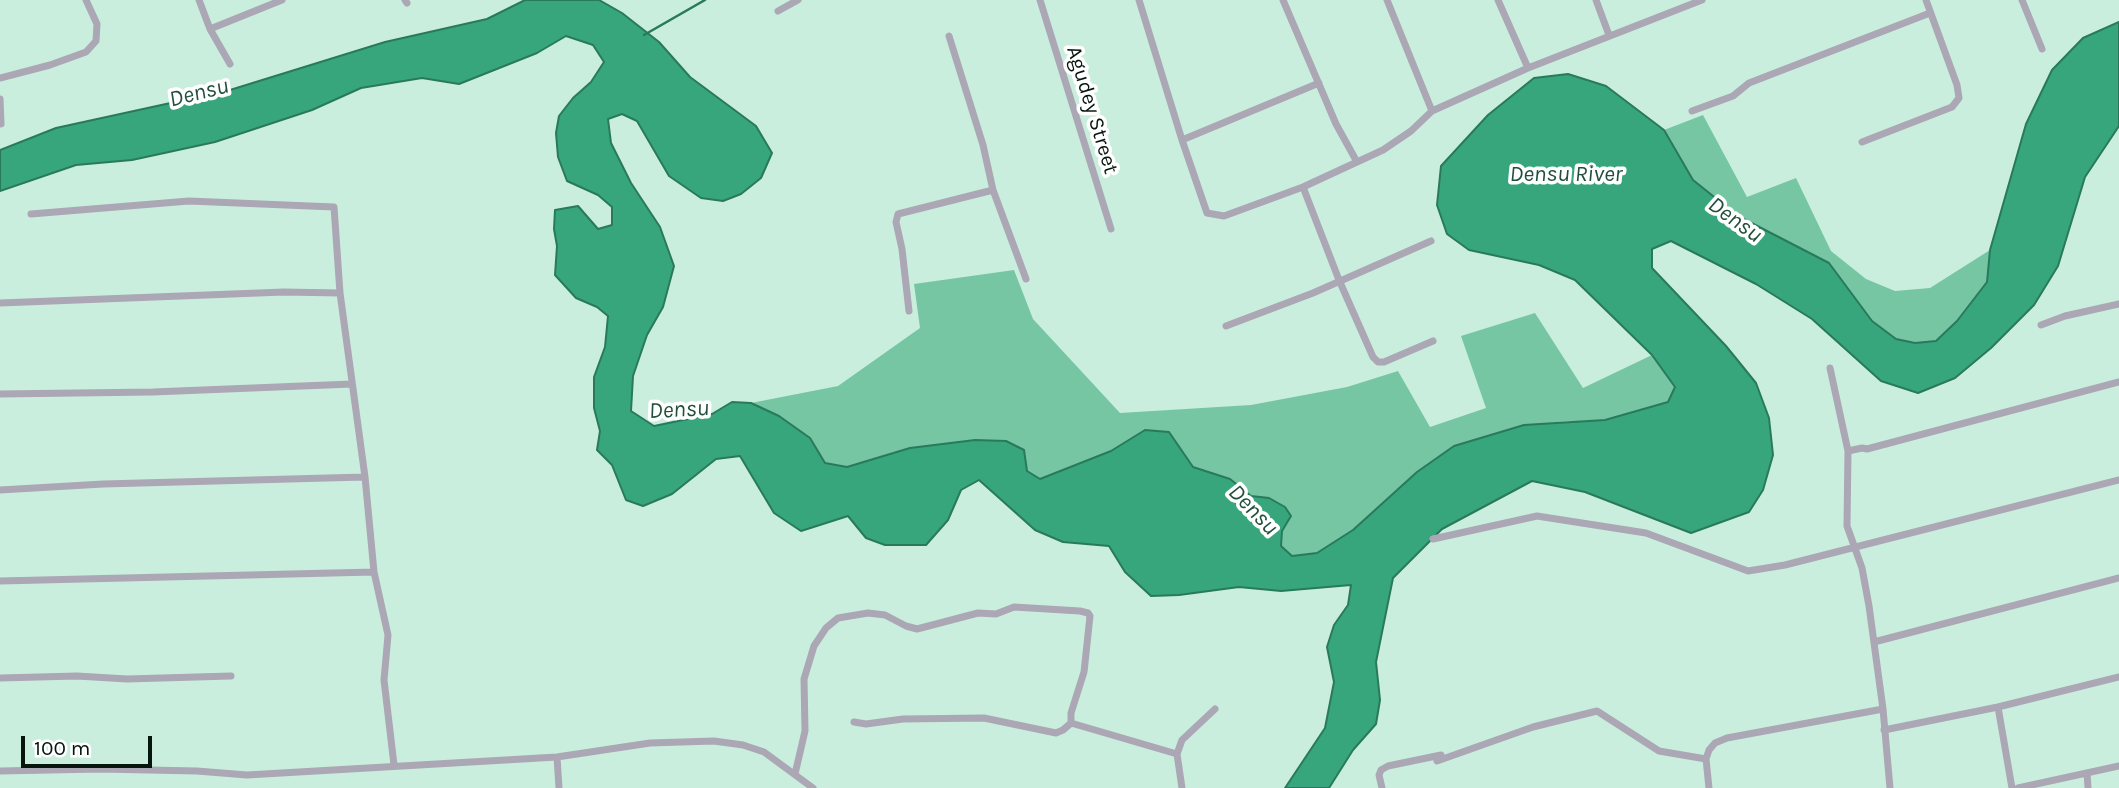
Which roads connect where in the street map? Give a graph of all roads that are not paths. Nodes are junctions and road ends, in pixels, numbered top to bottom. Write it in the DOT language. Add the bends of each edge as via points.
graph roads {
  1 [pos="86,0"];
  2 [pos="199,0"];
  3 [pos="282,0"];
  4 [pos="798,0"];
  5 [pos="1041,0"];
  6 [pos="1139,0"];
  7 [pos="1283,0"];
  8 [pos="1387,0"];
  9 [pos="1497,0"];
  10 [pos="1595,0"];
  11 [pos="1702,0"];
  12 [pos="1926,0"];
  13 [pos="2022,0"];
  14 [pos="1682,4"];
  15 [pos="778,10"];
  16 [pos="1930,13"];
  17 [pos="210,29"];
  18 [pos="1609,34"];
  19 [pos="950,36"];
  20 [pos="2042,48"];
  21 [pos="230,64"];
  22 [pos="1528,68"];
  23 [pos="0,78"];
  24 [pos="1319,83"];
  25 [pos="0,99"];
  26 [pos="1432,111"];
  27 [pos="1692,111"];
  28 [pos="1,124"];
  29 [pos="1182,139"];
  30 [pos="1862,142"];
  31 [pos="1357,162"];
  32 [pos="1303,187"];
  33 [pos="993,190"];
  34 [pos="31,214"];
  35 [pos="1111,229"];
  36 [pos="1431,241"];
  37 [pos="1026,279"];
  38 [pos="1339,280"];
  39 [pos="340,293"];
  40 [pos="0,303"];
  41 [pos="2119,304"];
  42 [pos="909,311"];
  43 [pos="2041,325"];
  44 [pos="1226,327"];
  45 [pos="1433,341"];
  46 [pos="1830,368"];
  47 [pos="2119,382"];
  48 [pos="352,384"];
  49 [pos="0,394"];
  50 [pos="1848,451"];
  51 [pos="365,477"];
  52 [pos="2119,480"];
  53 [pos="0,490"];
  54 [pos="1433,539"];
  55 [pos="1854,546"];
  56 [pos="374,572"];
  57 [pos="2119,579"];
  58 [pos="0,581"];
  59 [pos="1874,642"];
  60 [pos="231,676"];
  61 [pos="2119,677"];
  62 [pos="0,678"];
  63 [pos="1998,707"];
  64 [pos="1215,709"];
  65 [pos="1883,709"];
  66 [pos="853,722"];
  67 [pos="1071,723"];
  68 [pos="1884,730"];
  69 [pos="1177,754"];
  70 [pos="557,757"];
  71 [pos="1706,759"];
  72 [pos="394,765"];
  73 [pos="2119,766"];
  74 [pos="0,771"];
  75 [pos="2087,773"];
  76 [pos="795,774"];
  77 [pos="559,788"];
  78 [pos="813,788"];
  79 [pos="1182,788"];
  80 [pos="1382,788"];
  81 [pos="1709,788"];
  82 [pos="1890,788"];
  83 [pos="2012,788"];
  84 [pos="2018,788"];
  85 [pos="2088,788"];
  1 -- 23 [label="street" via="97,24 96,41 86,52"];
  2 -- 17 [label="street"];
  3 -- 17 [label="street"];
  4 -- 15 [label="street"];
  5 -- 35 [label="street, Agudey Street"];
  6 -- 29 [label="street"];
  7 -- 24 [label="street"];
  8 -- 26 [label="street"];
  9 -- 22 [label="street"];
  10 -- 18 [label="street"];
  11 -- 14 [label="street"];
  12 -- 16 [label="street"];
  13 -- 20 [label="street"];
  14 -- 18 [label="street"];
  16 -- 27 [label="street" via="1749,83 1733,96"];
  16 -- 30 [label="street" via="1959,99 1952,107"];
  17 -- 21 [label="street"];
  18 -- 22 [label="street"];
  19 -- 33 [label="street"];
  22 -- 26 [label="street"];
  24 -- 29 [label="street"];
  24 -- 31 [label="street"];
  25 -- 28 [label="street"];
  26 -- 31 [label="street" via="1411,131"];
  29 -- 32 [label="street" via="1207,213 1224,216"];
  31 -- 32 [label="street"];
  32 -- 38 [label="street"];
  33 -- 37 [label="street"];
  33 -- 42 [label="street" via="898,214 895,222"];
  34 -- 39 [label="street" via="189,201 334,207"];
  36 -- 38 [label="street"];
  38 -- 44 [label="street"];
  38 -- 45 [label="street" via="1378,362"];
  39 -- 40 [label="street"];
  39 -- 48 [label="street"];
  41 -- 43 [label="street"];
  46 -- 50 [label="street"];
  47 -- 50 [label="street"];
  48 -- 49 [label="street"];
  48 -- 51 [label="street"];
  50 -- 55 [label="street" via="1847,526"];
  51 -- 53 [label="street"];
  51 -- 56 [label="street"];
  52 -- 55 [label="street"];
  54 -- 55 [label="street" via="1537,516 1646,533 1748,571"];
  55 -- 59 [label="street"];
  56 -- 58 [label="street"];
  56 -- 72 [label="street" via="388,635 384,680"];
  57 -- 59 [label="street"];
  59 -- 65 [label="street"];
  60 -- 62 [label="street"];
  61 -- 63 [label="street"];
  63 -- 68 [label="street"];
  63 -- 83 [label="street"];
  64 -- 69 [label="street" via="1182,740"];
  65 -- 68 [label="street"];
  65 -- 71 [label="street" via="1727,738 1716,743"];
  66 -- 67 [label="street" via="984,718 1056,733"];
  67 -- 69 [label="street"];
  67 -- 76 [label="street" via="1084,672 1091,624 1088,612 1014,607 917,629 885,615 850,615 826,628 814,646 804,679 805,731"];
  68 -- 82 [label="street"];
  69 -- 79 [label="street"];
  70 -- 72 [label="street"];
  70 -- 76 [label="street" via="650,743 714,741 764,752"];
  70 -- 77 [label="street"];
  71 -- 80 [label="street" via="1659,751 1597,711 1439,758 1388,766 1381,770"];
  71 -- 81 [label="street"];
  72 -- 74 [label="street" via="247,775 100,769"];
  73 -- 75 [label="street"];
  75 -- 84 [label="street"];
  75 -- 85 [label="street"];
  76 -- 78 [label="street"];
}
